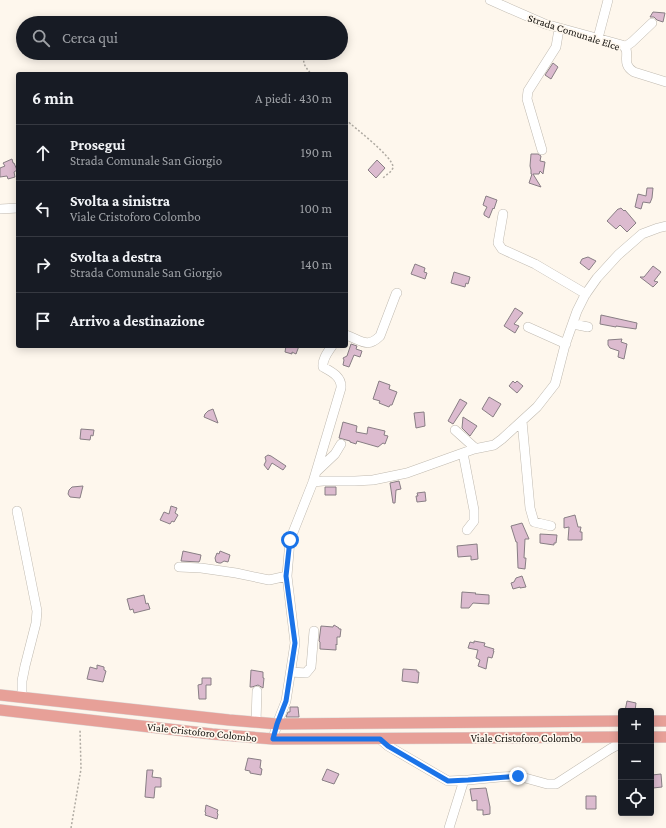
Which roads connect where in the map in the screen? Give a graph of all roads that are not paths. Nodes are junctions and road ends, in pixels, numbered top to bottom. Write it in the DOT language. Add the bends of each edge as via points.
graph roads {
  1 [pos="490,0"];
  2 [pos="608,0"];
  3 [pos="652,23"];
  4 [pos="559,29"];
  5 [pos="598,38"];
  6 [pos="625,47"];
  7 [pos="666,82"];
  8 [pos="542,150"];
  9 [pos="16,208"];
  10 [pos="0,209"];
  11 [pos="503,214"];
  12 [pos="666,226"];
  13 [pos="397,292"];
  14 [pos="586,294"];
  15 [pos="573,324"];
  16 [pos="528,326"];
  17 [pos="588,327"];
  18 [pos="348,336"];
  19 [pos="566,344"];
  20 [pos="331,348"];
  21 [pos="522,421"];
  22 [pos="455,430"];
  23 [pos="341,444"];
  24 [pos="475,448"];
  25 [pos="463,453"];
  26 [pos="316,472"];
  27 [pos="313,482"];
  28 [pos="17,511"];
  29 [pos="551,526"];
  30 [pos="467,530"];
  31 [pos="179,567"];
  32 [pos="286,576"];
  33 [pos="314,631"];
  34 [pos="290,672"];
  35 [pos="257,691"];
  36 [pos="0,695"];
  37 [pos="22,698"];
  38 [pos="0,710"];
  39 [pos="618,721"];
  40 [pos="654,721"];
  41 [pos="666,721"];
  42 [pos="256,722"];
  43 [pos="277,724"];
  44 [pos="618,737"];
  45 [pos="654,737"];
  46 [pos="666,737"];
  47 [pos="273,739"];
  48 [pos="380,739"];
  49 [pos="619,744"];
  50 [pos="464,780"];
  51 [pos="449,828"];
  1 -- 4 [label="street, Strada Comunale Elce"];
  2 -- 5 [label="street"];
  3 -- 6 [label="street"];
  4 -- 5 [label="street, Strada Comunale Elce"];
  4 -- 8 [label="street" via="556,47 528,91 527,99"];
  5 -- 6 [label="street, Strada Comunale Elce"];
  6 -- 7 [label="street, Strada Comunale Elce" via="629,69"];
  9 -- 10 [label="street"];
  11 -- 14 [label="street" via="498,243 502,249 535,264"];
  12 -- 14 [label="street" via="642,234 596,278"];
  13 -- 18 [label="street" via="380,336 375,341 363,342"];
  14 -- 15 [label="street"];
  15 -- 17 [label="street"];
  15 -- 19 [label="street"];
  16 -- 19 [label="street"];
  19 -- 21 [label="street" via="555,384"];
  20 -- 26 [label="street" via="322,364 340,380 341,388"];
  21 -- 24 [label="street" via="494,445"];
  21 -- 29 [label="street" via="530,508 534,522"];
  22 -- 24 [label="street"];
  23 -- 26 [label="street" via="335,454"];
  24 -- 25 [label="street"];
  25 -- 27 [label="street" via="407,473 373,480"];
  25 -- 30 [label="street" via="474,510 474,521"];
  26 -- 27 [label="street"];
  27 -- 32 [label="street" via="290,540"];
  28 -- 37 [label="street" via="37,610 22,681"];
  31 -- 32 [label="street" via="236,573 269,580"];
  32 -- 34 [label="street" via="295,643"];
  33 -- 34 [label="street" via="311,667 306,673"];
  34 -- 43 [label="street" via="286,701"];
  35 -- 42 [label="street"];
  36 -- 37 [label="main road, Viale Cristoforo Colombo"];
  37 -- 42 [label="main road, Viale Cristoforo Colombo"];
  38 -- 47 [label="main road, Viale Cristoforo Colombo"];
  39 -- 43 [label="main road, Viale Cristoforo Colombo"];
  40 -- 41 [label="main road"];
  42 -- 43 [label="main road, Viale Cristoforo Colombo"];
  43 -- 47 [label="street"];
  44 -- 48 [label="main road, Viale Cristoforo Colombo"];
  45 -- 46 [label="main road"];
  47 -- 48 [label="main road, Viale Cristoforo Colombo"];
  48 -- 50 [label="street" via="448,781"];
  49 -- 50 [label="street" via="556,784 518,776"];
  50 -- 51 [label="street"];
}
